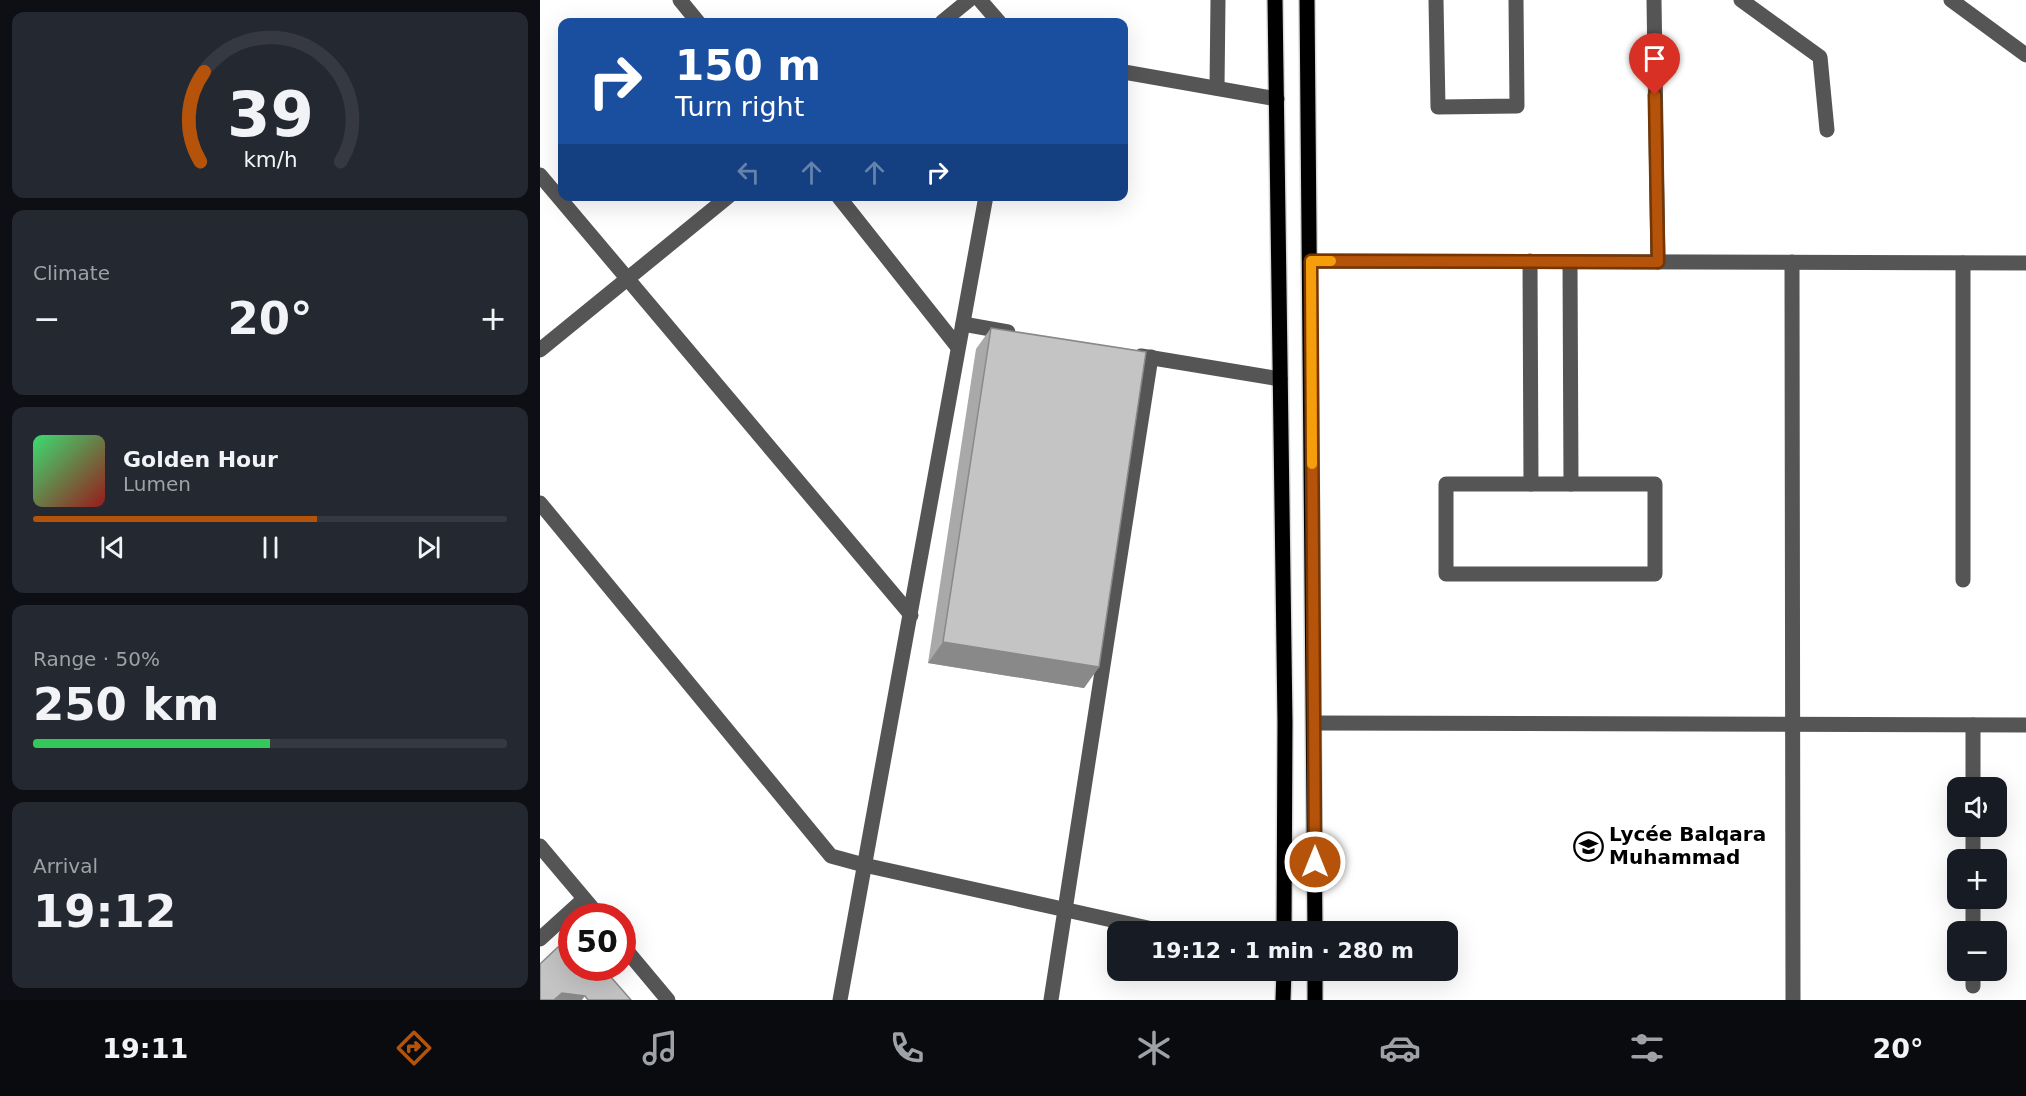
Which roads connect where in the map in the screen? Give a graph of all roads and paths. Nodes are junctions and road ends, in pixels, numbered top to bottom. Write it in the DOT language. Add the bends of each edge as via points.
graph roads {
  1 [pos="680,0"];
  2 [pos="969,0"];
  3 [pos="980,0"];
  4 [pos="1218,0"];
  5 [pos="1275,0"];
  6 [pos="1307,0"];
  7 [pos="1436,0"];
  8 [pos="1516,0"];
  9 [pos="1654,0"];
  10 [pos="1741,0"];
  11 [pos="1952,0"];
  12 [pos="695,18"];
  13 [pos="947,18"];
  14 [pos="996,18"];
  15 [pos="2026,55"];
  16 [pos="1128,73"];
  17 [pos="1217,88"];
  18 [pos="1277,99"];
  19 [pos="1827,130"];
  20 [pos="540,175"];
  21 [pos="558,196"];
  22 [pos="562,201"];
  23 [pos="723,201"];
  24 [pos="842,201"];
  25 [pos="985,201"];
  26 [pos="1311,261"];
  27 [pos="1530,261"];
  28 [pos="1570,262"];
  29 [pos="1658,262"];
  30 [pos="1792,262"];
  31 [pos="1963,262"];
  32 [pos="2026,263"];
  33 [pos="628,279"];
  34 [pos="963,324"];
  35 [pos="1022,334"];
  36 [pos="957,345"];
  37 [pos="540,351"];
  38 [pos="1127,353"];
  39 [pos="1151,357"];
  40 [pos="1280,379"];
  41 [pos="1531,484"];
  42 [pos="1571,484"];
  43 [pos="540,503"];
  44 [pos="1963,580"];
  45 [pos="911,615"];
  46 [pos="1315,723"];
  47 [pos="1793,725"];
  48 [pos="1972,725"];
  49 [pos="2026,725"];
  50 [pos="1973,777"];
  51 [pos="540,846"];
  52 [pos="864,865"];
  53 [pos="584,899"];
  54 [pos="588,903"];
  55 [pos="1066,909"];
  56 [pos="1118,921"];
  57 [pos="1284,921"];
  58 [pos="1315,921"];
  59 [pos="540,939"];
  60 [pos="636,962"];
  61 [pos="1284,981"];
  62 [pos="1315,981"];
  63 [pos="668,1000"];
  64 [pos="840,1000"];
  65 [pos="1051,1000"];
  66 [pos="1283,1000"];
  67 [pos="1315,1000"];
  68 [pos="1793,1000"];
  1 -- 12 [label="street"];
  2 -- 13 [label="street"];
  3 -- 14 [label="street"];
  4 -- 17 [label="street"];
  5 -- 18 [label="main road"];
  6 -- 26 [label="main road"];
  7 -- 8 [label="street" via="1438,107 1517,106"];
  9 -- 29 [label="street"];
  10 -- 19 [label="street" via="1820,57"];
  11 -- 15 [label="street"];
  16 -- 17 [label="street"];
  17 -- 18 [label="street"];
  18 -- 40 [label="main road"];
  20 -- 21 [label="street"];
  22 -- 33 [label="street"];
  23 -- 33 [label="street"];
  24 -- 36 [label="street"];
  25 -- 34 [label="street"];
  26 -- 27 [label="street"];
  26 -- 46 [label="main road"];
  27 -- 28 [label="street"];
  27 -- 41 [label="street"];
  28 -- 29 [label="street"];
  28 -- 42 [label="street"];
  29 -- 30 [label="street"];
  30 -- 31 [label="street"];
  30 -- 47 [label="street"];
  31 -- 32 [label="street"];
  31 -- 44 [label="street"];
  33 -- 37 [label="street"];
  33 -- 45 [label="street"];
  34 -- 35 [label="street"];
  34 -- 36 [label="street"];
  36 -- 45 [label="street"];
  38 -- 39 [label="street"];
  39 -- 40 [label="street"];
  39 -- 55 [label="street"];
  40 -- 57 [label="main road"];
  41 -- 42 [label="street"];
  41 -- 42 [label="street" via="1446,484 1446,574 1655,574 1655,484"];
  43 -- 52 [label="street" via="831,856"];
  45 -- 52 [label="street"];
  46 -- 47 [label="street"];
  46 -- 58 [label="main road"];
  47 -- 48 [label="street"];
  47 -- 68 [label="street"];
  48 -- 49 [label="street"];
  48 -- 50 [label="street"];
  51 -- 53 [label="street"];
  52 -- 55 [label="street"];
  52 -- 64 [label="street"];
  53 -- 54 [label="street"];
  53 -- 59 [label="street"];
  55 -- 56 [label="street"];
  55 -- 65 [label="street"];
  60 -- 63 [label="street"];
  61 -- 66 [label="main road"];
  62 -- 67 [label="main road"];
}
